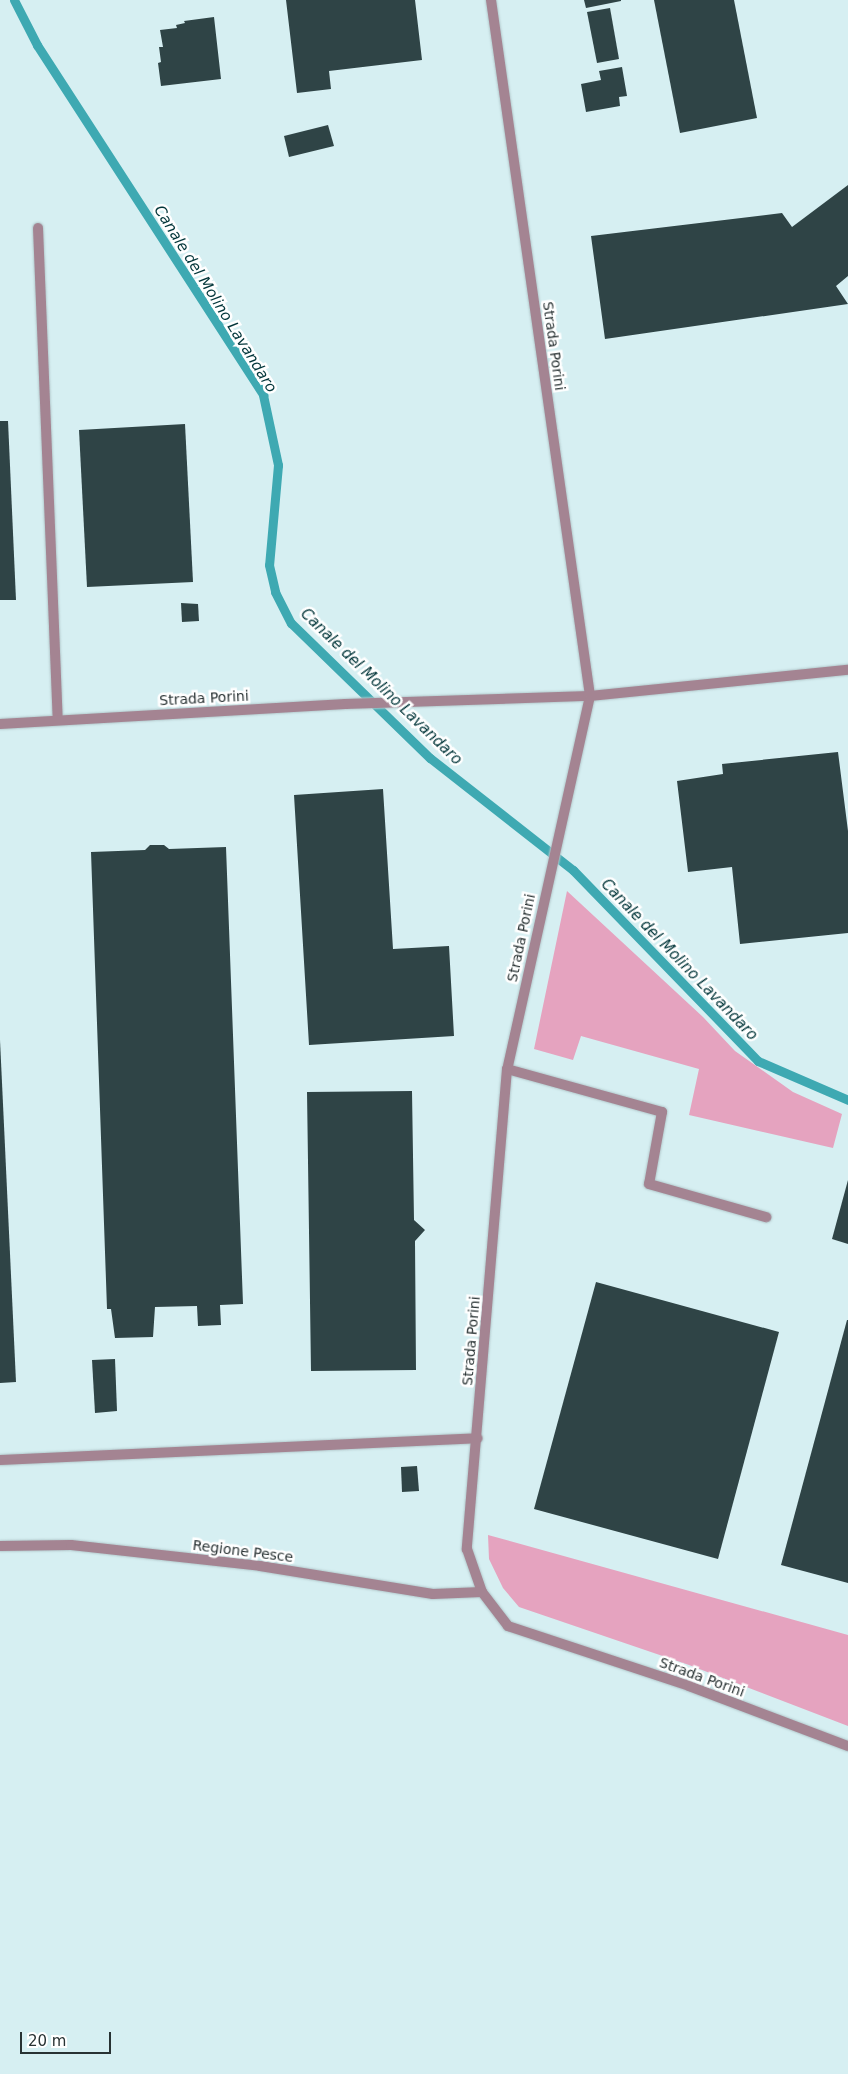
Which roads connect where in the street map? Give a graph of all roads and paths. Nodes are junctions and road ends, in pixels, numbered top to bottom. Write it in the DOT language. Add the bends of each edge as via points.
graph roads {
  1 [pos="491,0"];
  2 [pos="38,228"];
  3 [pos="848,670"];
  4 [pos="590,696"];
  5 [pos="58,720"];
  6 [pos="0,724"];
  7 [pos="507,1069"];
  8 [pos="766,1216"];
  9 [pos="477,1438"];
  10 [pos="0,1460"];
  11 [pos="0,1546"];
  12 [pos="482,1592"];
  13 [pos="848,1746"];
  1 -- 4 [label="street, Strada Porini"];
  2 -- 5 [label="street"];
  3 -- 4 [label="street, Strada Porini"];
  4 -- 5 [label="street, Strada Porini" via="345,704"];
  4 -- 7 [label="street, Strada Porini"];
  5 -- 6 [label="street, Strada Porini"];
  7 -- 8 [label="street" via="662,1112 649,1184"];
  7 -- 9 [label="street, Strada Porini"];
  9 -- 10 [label="street"];
  9 -- 12 [label="street, Strada Porini" via="467,1549"];
  11 -- 12 [label="street, Regione Pesce" via="72,1545 260,1566 434,1594"];
  12 -- 13 [label="street, Strada Porini" via="508,1626 689,1686"];
}
